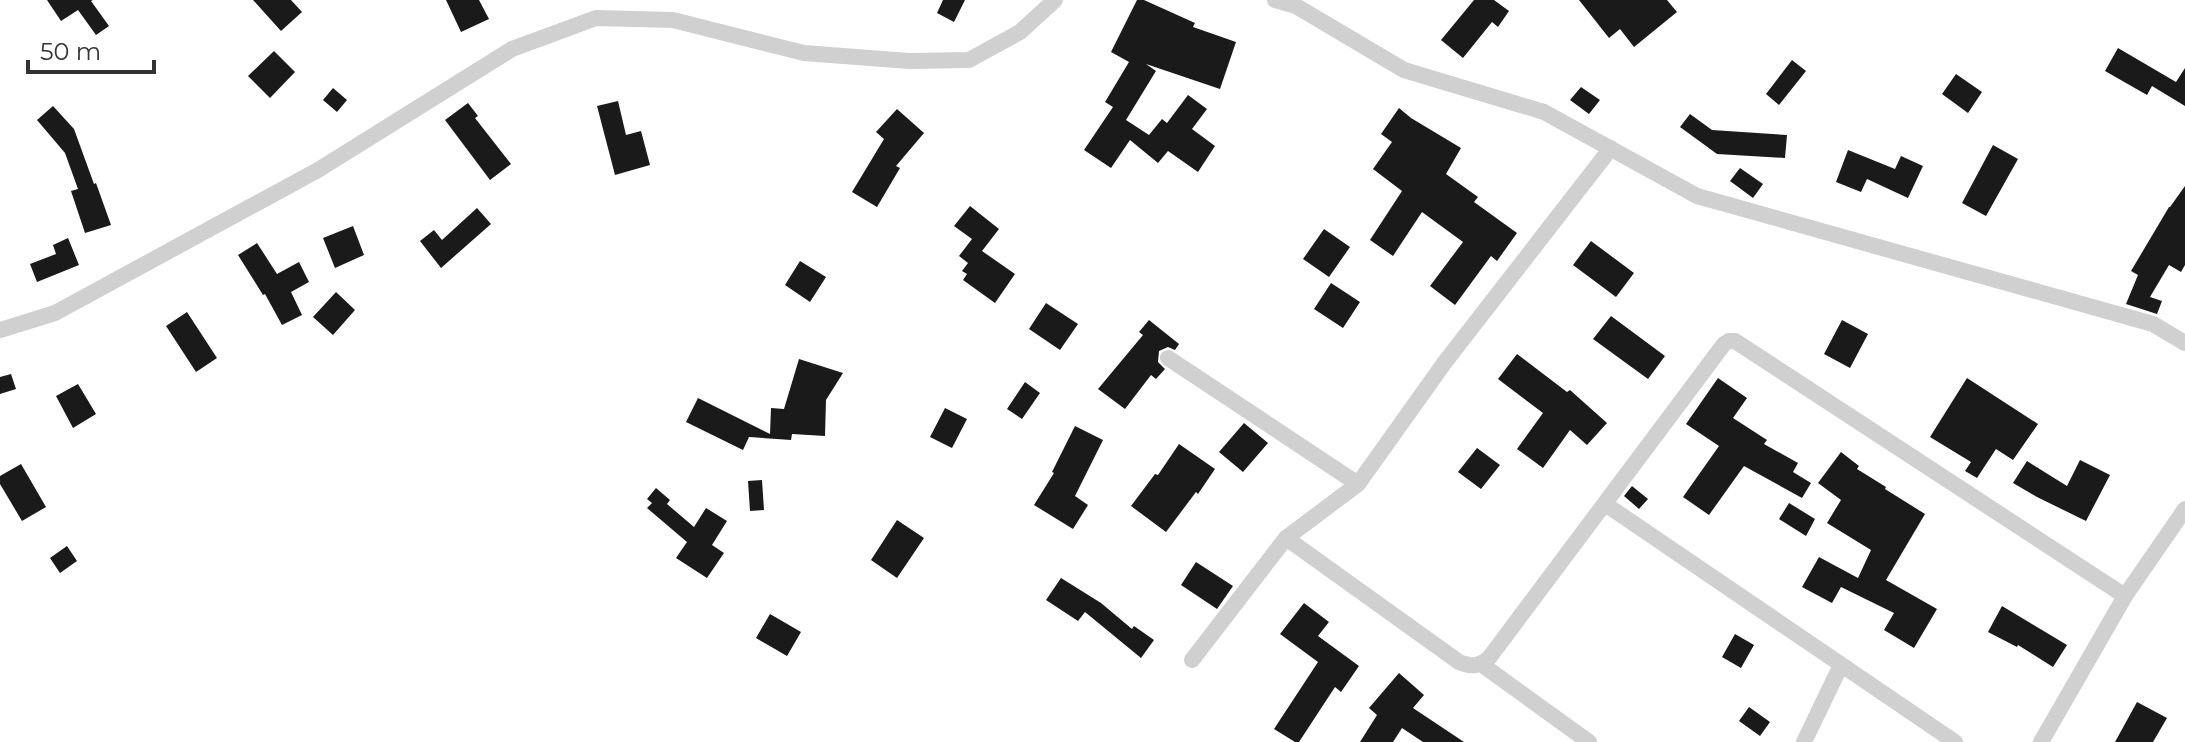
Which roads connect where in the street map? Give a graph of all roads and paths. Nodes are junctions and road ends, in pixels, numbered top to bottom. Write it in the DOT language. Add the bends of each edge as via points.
graph roads {
  1 [pos="1055,0"];
  2 [pos="1275,0"];
  3 [pos="1611,148"];
  4 [pos="0,330"];
  5 [pos="2185,343"];
  6 [pos="1168,358"];
  7 [pos="1358,484"];
  8 [pos="1605,504"];
  9 [pos="2185,509"];
  10 [pos="1286,538"];
  11 [pos="2125,596"];
  12 [pos="1192,660"];
  13 [pos="1481,664"];
  14 [pos="1841,665"];
  15 [pos="1589,742"];
  16 [pos="1804,742"];
  17 [pos="1955,742"];
  18 [pos="2041,742"];
  1 -- 4 [label="street" via="1020,32 969,60 804,53 673,20 596,18 512,49 304,178 55,313"];
  2 -- 3 [label="street" via="1296,6 1404,70 1544,112"];
  3 -- 5 [label="street" via="1697,196 2153,324"];
  3 -- 7 [label="street"];
  6 -- 7 [label="street"];
  7 -- 10 [label="street"];
  8 -- 11 [label="street" via="1724,344 1735,341"];
  8 -- 13 [label="street"];
  8 -- 14 [label="street"];
  9 -- 11 [label="street"];
  10 -- 12 [label="street"];
  10 -- 13 [label="street" via="1459,662"];
  11 -- 18 [label="street"];
  13 -- 15 [label="street"];
  14 -- 16 [label="street"];
  14 -- 17 [label="street"];
}
